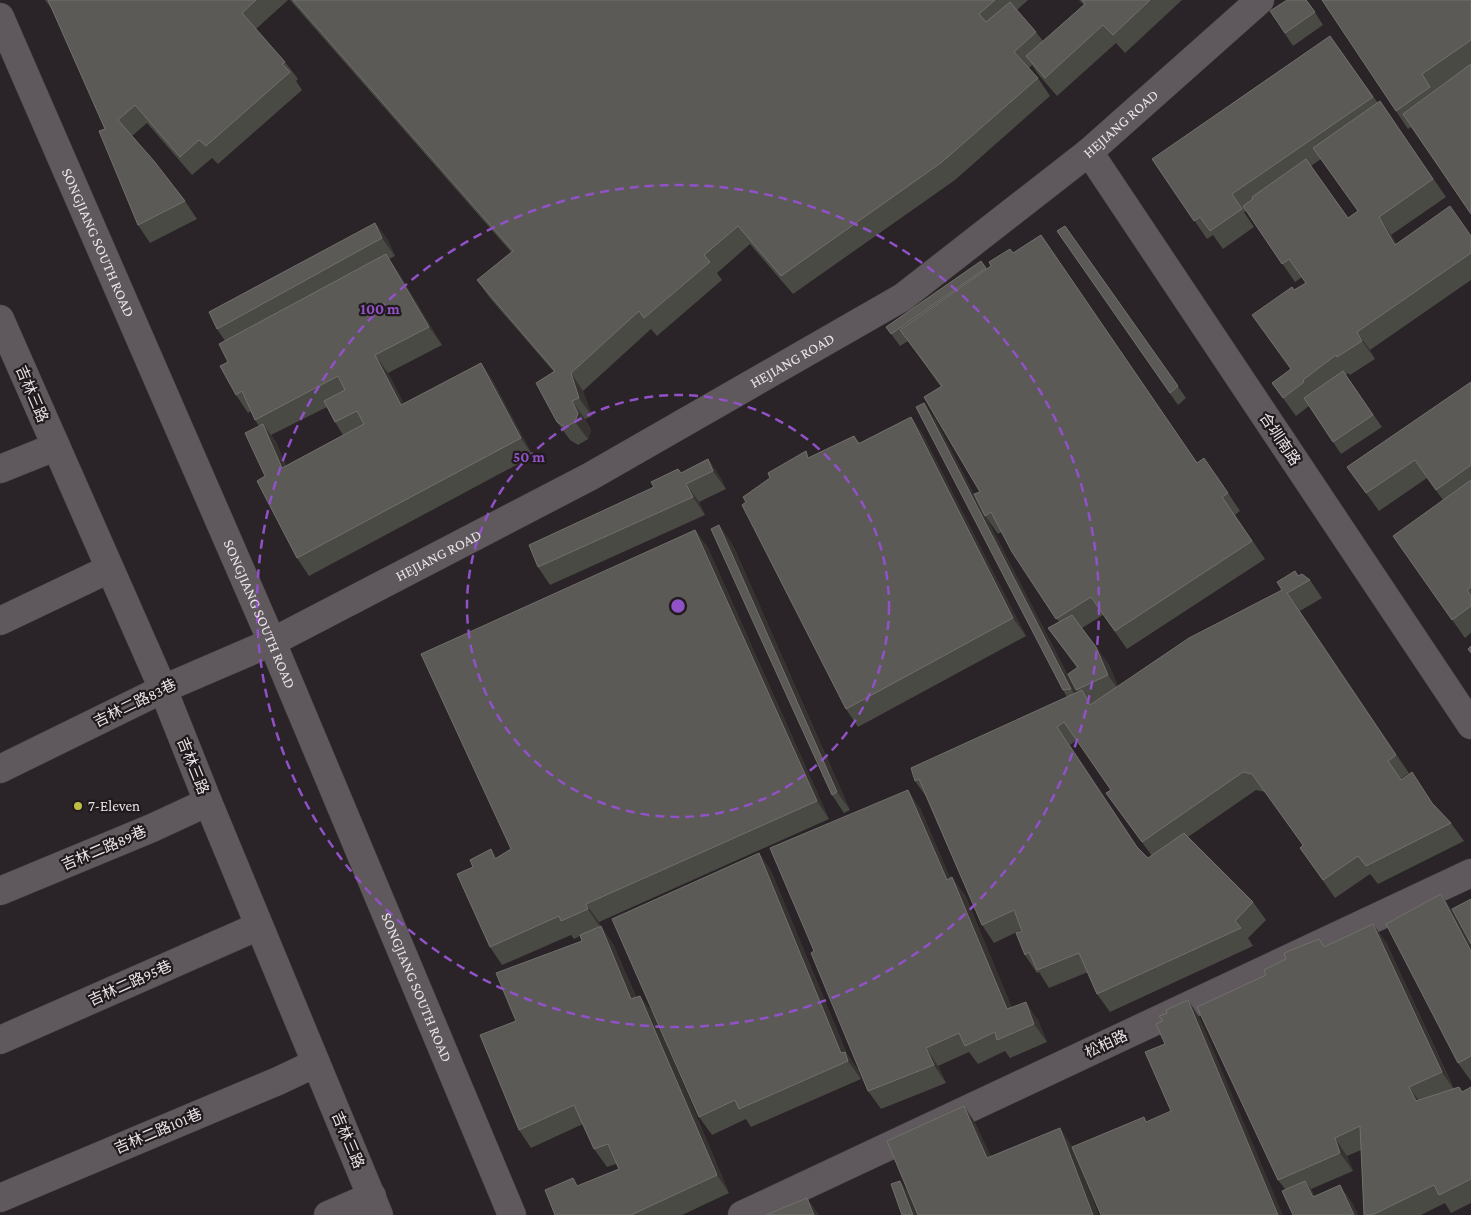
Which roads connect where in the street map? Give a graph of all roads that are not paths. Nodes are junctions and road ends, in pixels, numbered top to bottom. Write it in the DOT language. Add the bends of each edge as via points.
graph roads {
  1 [pos="1260,0"];
  2 [pos="0,17"];
  3 [pos="1089,152"];
  4 [pos="0,319"];
  5 [pos="55,446"];
  6 [pos="0,469"];
  7 [pos="109,569"];
  8 [pos="0,621"];
  9 [pos="272,642"];
  10 [pos="163,689"];
  11 [pos="1471,725"];
  12 [pos="0,769"];
  13 [pos="208,802"];
  14 [pos="1471,873"];
  15 [pos="0,891"];
  16 [pos="259,926"];
  17 [pos="0,1040"];
  18 [pos="316,1063"];
  19 [pos="0,1198"];
  20 [pos="376,1206"];
  21 [pos="328,1215"];
  22 [pos="512,1215"];
  23 [pos="742,1215"];
  1 -- 3 [label="street, HEJIANG ROAD"];
  2 -- 9 [label="street, SONGJIANG SOUTH ROAD"];
  3 -- 9 [label="street, HEJIANG ROAD" via="904,297 591,476"];
  3 -- 11 [label="street, 合圳南路"];
  4 -- 5 [label="street, 吉林三路"];
  5 -- 6 [label="street"];
  5 -- 7 [label="street, 吉林三路"];
  7 -- 8 [label="street"];
  7 -- 10 [label="street, 吉林三路"];
  9 -- 10 [label="street, 吉林二路83巷"];
  9 -- 22 [label="street, SONGJIANG SOUTH ROAD"];
  10 -- 12 [label="street, 吉林二路83巷"];
  10 -- 13 [label="street, 吉林三路"];
  13 -- 15 [label="street, 吉林二路89巷"];
  13 -- 16 [label="street, 吉林三路"];
  14 -- 23 [label="street, 松柏路"];
  16 -- 17 [label="street, 吉林二路95巷"];
  16 -- 18 [label="street, 吉林三路"];
  18 -- 19 [label="street, 吉林二路101巷"];
  18 -- 20 [label="street, 吉林三路"];
  20 -- 21 [label="street"];
}
